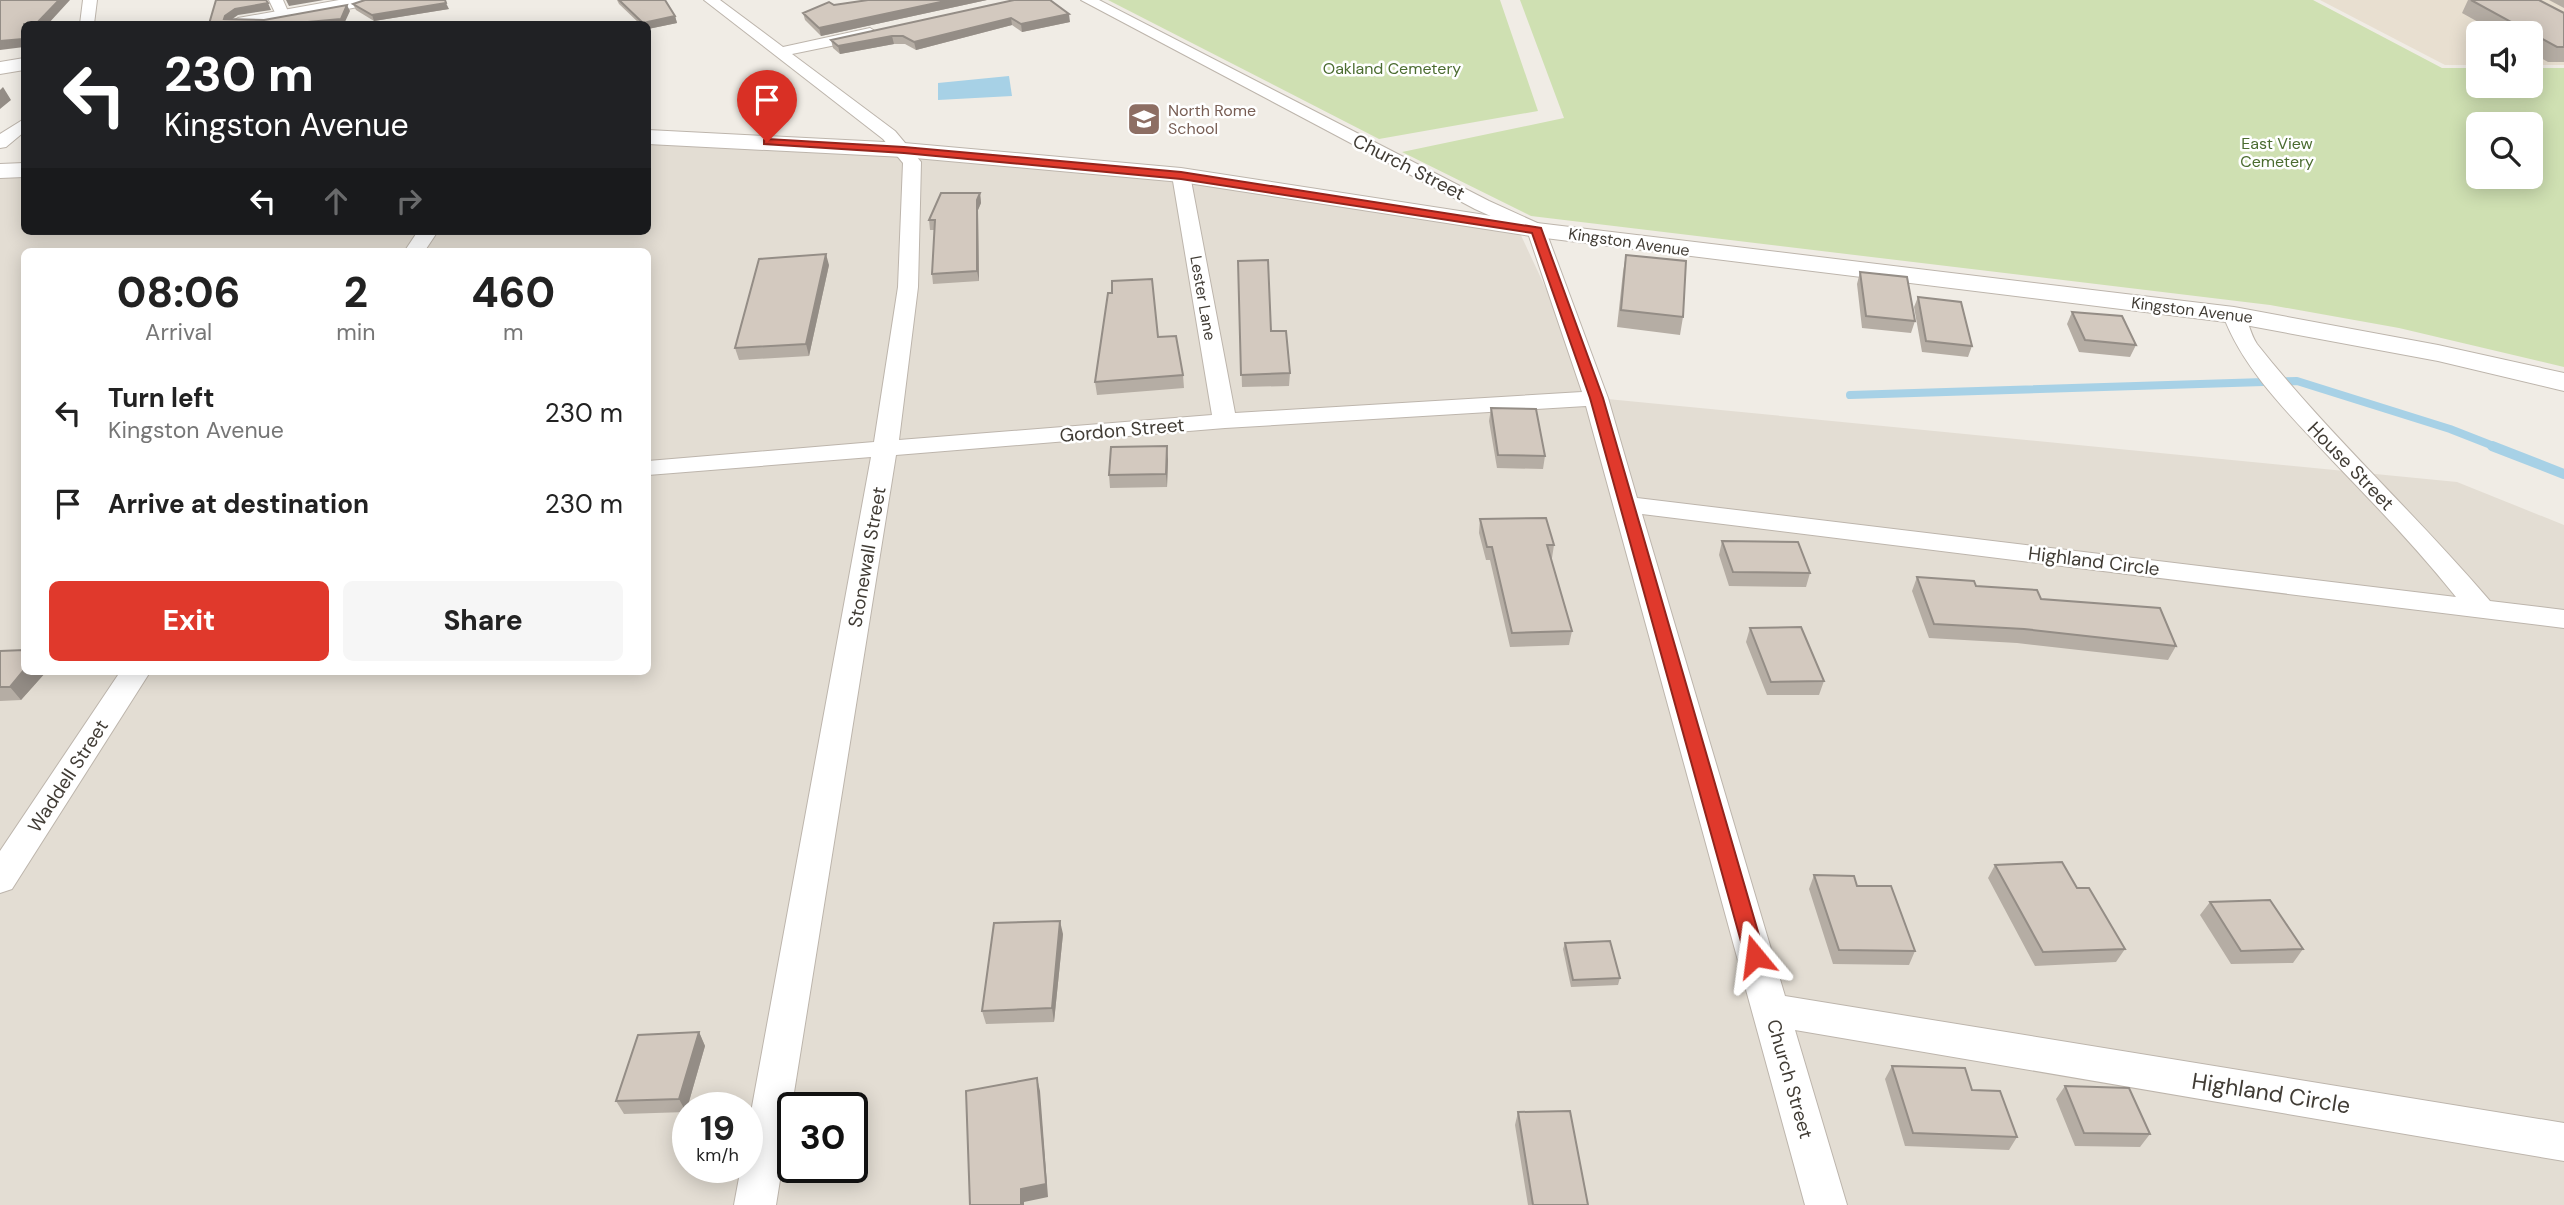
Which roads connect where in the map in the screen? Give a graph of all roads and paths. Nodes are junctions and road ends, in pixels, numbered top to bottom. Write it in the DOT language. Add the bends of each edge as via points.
graph roads {
  1 [pos="90,0"];
  2 [pos="369,0"];
  3 [pos="711,0"];
  4 [pos="1088,0"];
  5 [pos="279,8"];
  6 [pos="87,21"];
  7 [pos="246,21"];
  8 [pos="886,29"];
  9 [pos="780,52"];
  10 [pos="21,64"];
  11 [pos="0,68"];
  12 [pos="21,126"];
  13 [pos="651,137"];
  14 [pos="0,143"];
  15 [pos="904,150"];
  16 [pos="21,170"];
  17 [pos="0,171"];
  18 [pos="1181,176"];
  19 [pos="1537,230"];
  20 [pos="2234,315"];
  21 [pos="2564,382"];
  22 [pos="1596,398"];
  23 [pos="1225,421"];
  24 [pos="885,450"];
  25 [pos="651,468"];
  26 [pos="1625,504"];
  27 [pos="2481,608"];
  28 [pos="2564,620"];
  29 [pos="133,675"];
  30 [pos="0,879"];
  31 [pos="1770,1010"];
  32 [pos="2564,1142"];
  33 [pos="755,1205"];
  34 [pos="1826,1205"];
  1 -- 6 [label="street"];
  2 -- 5 [label="street"];
  3 -- 9 [label="street"];
  4 -- 19 [label="street, Church Street"];
  5 -- 7 [label="street"];
  8 -- 9 [label="street"];
  9 -- 15 [label="street"];
  10 -- 11 [label="street"];
  12 -- 14 [label="street"];
  13 -- 15 [label="street, Kingston Avenue"];
  15 -- 18 [label="street, Kingston Avenue"];
  15 -- 24 [label="street, Stonewall Street" via="912,162 908,287"];
  16 -- 17 [label="street"];
  18 -- 19 [label="street, Kingston Avenue"];
  18 -- 23 [label="street, Lester Lane"];
  19 -- 20 [label="street, Kingston Avenue"];
  19 -- 22 [label="street, Church Street"];
  20 -- 21 [label="street, Kingston Avenue" via="2426,350"];
  20 -- 27 [label="street, House Street" via="2244,342 2305,417"];
  22 -- 23 [label="street, Gordon Street"];
  22 -- 26 [label="street, Church Street"];
  23 -- 24 [label="street, Gordon Street"];
  24 -- 25 [label="street, Gordon Street"];
  24 -- 33 [label="street, Stonewall Street"];
  26 -- 27 [label="street, Highland Circle"];
  26 -- 31 [label="street, Church Street"];
  27 -- 28 [label="street, Highland Circle"];
  29 -- 30 [label="street, Waddell Street"];
  31 -- 32 [label="street, Highland Circle"];
  31 -- 34 [label="street, Church Street"];
}
